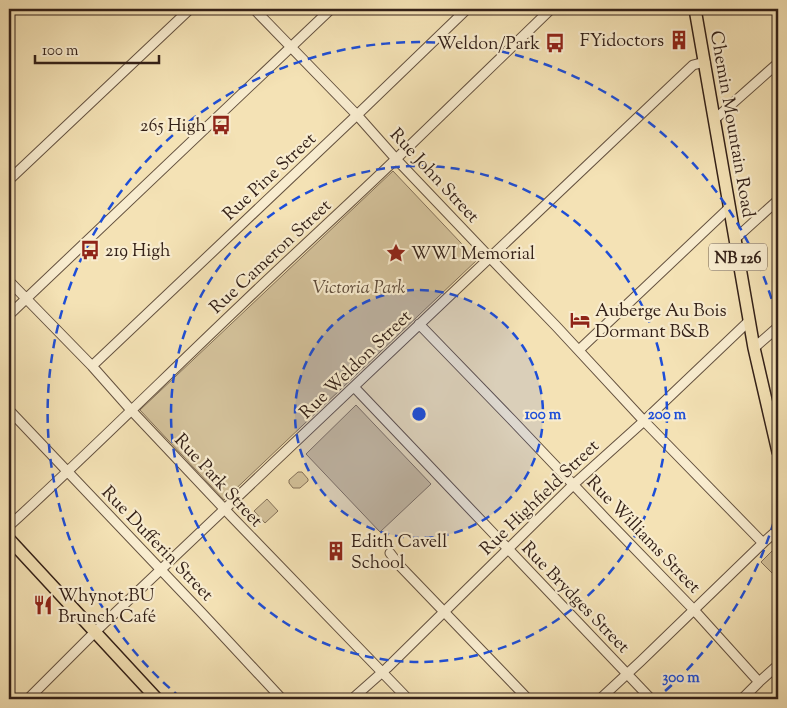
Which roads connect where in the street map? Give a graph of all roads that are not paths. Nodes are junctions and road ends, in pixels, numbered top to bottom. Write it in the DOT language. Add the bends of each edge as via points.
graph roads {
  1 [pos="190,9"];
  2 [pos="254,9"];
  3 [pos="330,9"];
  4 [pos="467,9"];
  5 [pos="551,9"];
  6 [pos="695,9"];
  7 [pos="291,47"];
  8 [pos="705,62"];
  9 [pos="778,63"];
  10 [pos="357,115"];
  11 [pos="715,119"];
  12 [pos="396,159"];
  13 [pos="9,180"];
  14 [pos="777,205"];
  15 [pos="729,208"];
  16 [pos="735,240"];
  17 [pos="490,258"];
  18 [pos="9,281"];
  19 [pos="26,299"];
  20 [pos="9,315"];
  21 [pos="749,321"];
  22 [pos="419,324"];
  23 [pos="778,327"];
  24 [pos="754,348"];
  25 [pos="579,350"];
  26 [pos="92,366"];
  27 [pos="354,387"];
  28 [pos="9,410"];
  29 [pos="131,410"];
  30 [pos="644,421"];
  31 [pos="778,452"];
  32 [pos="68,472"];
  33 [pos="574,484"];
  34 [pos="225,509"];
  35 [pos="9,526"];
  36 [pos="778,532"];
  37 [pos="9,538"];
  38 [pos="762,543"];
  39 [pos="508,549"];
  40 [pos="390,552"];
  41 [pos="161,571"];
  42 [pos="694,610"];
  43 [pos="443,612"];
  44 [pos="95,632"];
  45 [pos="778,665"];
  46 [pos="382,673"];
  47 [pos="627,674"];
  48 [pos="759,682"];
  49 [pos="28,699"];
  50 [pos="157,699"];
  51 [pos="282,699"];
  52 [pos="352,699"];
  53 [pos="408,699"];
  54 [pos="528,699"];
  55 [pos="600,699"];
  56 [pos="651,699"];
  57 [pos="742,699"];
  1 -- 13 [label="street"];
  2 -- 7 [label="street, Rue John Street"];
  3 -- 7 [label="street"];
  4 -- 10 [label="street, Rue Pine Street"];
  5 -- 12 [label="street, Rue Cameron Street"];
  6 -- 8 [label="main road, Chemin Mountain Road / NB 126"];
  7 -- 10 [label="street, Rue John Street"];
  7 -- 19 [label="street"];
  8 -- 11 [label="main road, Chemin Mountain Road / NB 126"];
  8 -- 17 [label="street, Rue Weldon Street" via="693,65"];
  9 -- 11 [label="street"];
  10 -- 12 [label="street, Rue John Street"];
  10 -- 26 [label="street, Rue Pine Street"];
  11 -- 15 [label="main road, Chemin Mountain Road / NB 126"];
  12 -- 17 [label="street, Rue John Street"];
  12 -- 29 [label="street, Rue Cameron Street"];
  14 -- 16 [label="street"];
  15 -- 16 [label="main road, Chemin Mountain Road / NB 126"];
  15 -- 25 [label="street"];
  16 -- 21 [label="main road, Chemin Mountain Road / NB 126"];
  17 -- 22 [label="street, Rue Weldon Street"];
  17 -- 25 [label="street, Rue John Street"];
  18 -- 19 [label="street, Rue Park Street"];
  19 -- 20 [label="street"];
  19 -- 26 [label="street, Rue Park Street"];
  21 -- 24 [label="main road, Chemin Mountain Road / NB 126"];
  21 -- 30 [label="street, Rue Highfield Street"];
  22 -- 27 [label="street, Rue Weldon Street"];
  22 -- 33 [label="street, Rue Williams Street"];
  23 -- 24 [label="street"];
  24 -- 31 [label="main road, Chemin Mountain Road / NB 126"];
  25 -- 30 [label="street, Rue John Street"];
  26 -- 29 [label="street, Rue Park Street"];
  27 -- 34 [label="street, Rue Weldon Street"];
  27 -- 39 [label="street, Rue Brydges Street"];
  28 -- 32 [label="street, Rue Dufferin Street"];
  29 -- 32 [label="street, Rue Cameron Street"];
  29 -- 34 [label="street, Rue Park Street"];
  30 -- 33 [label="street, Rue Highfield Street"];
  30 -- 38 [label="street, Rue John Street"];
  32 -- 35 [label="street, Rue Cameron Street"];
  32 -- 41 [label="street, Rue Dufferin Street"];
  33 -- 39 [label="street, Rue Highfield Street"];
  33 -- 42 [label="street, Rue Williams Street"];
  34 -- 41 [label="street, Rue Weldon Street"];
  34 -- 46 [label="street, Rue Park Street"];
  36 -- 38 [label="street"];
  37 -- 44 [label="main road"];
  38 -- 42 [label="street"];
  39 -- 43 [label="street, Rue Highfield Street"];
  39 -- 47 [label="street, Rue Brydges Street"];
  40 -- 43 [label="street"];
  41 -- 44 [label="street, Rue Weldon Street"];
  41 -- 51 [label="street, Rue Dufferin Street"];
  42 -- 47 [label="street"];
  42 -- 48 [label="street, Rue Williams Street"];
  43 -- 46 [label="street, Rue Highfield Street"];
  43 -- 54 [label="street"];
  44 -- 49 [label="street, Rue Weldon Street"];
  44 -- 50 [label="main road"];
  45 -- 48 [label="street"];
  46 -- 52 [label="street, Rue Highfield Street"];
  46 -- 53 [label="street, Rue Park Street"];
  47 -- 55 [label="street"];
  47 -- 56 [label="street, Rue Brydges Street"];
  48 -- 57 [label="street"];
}
